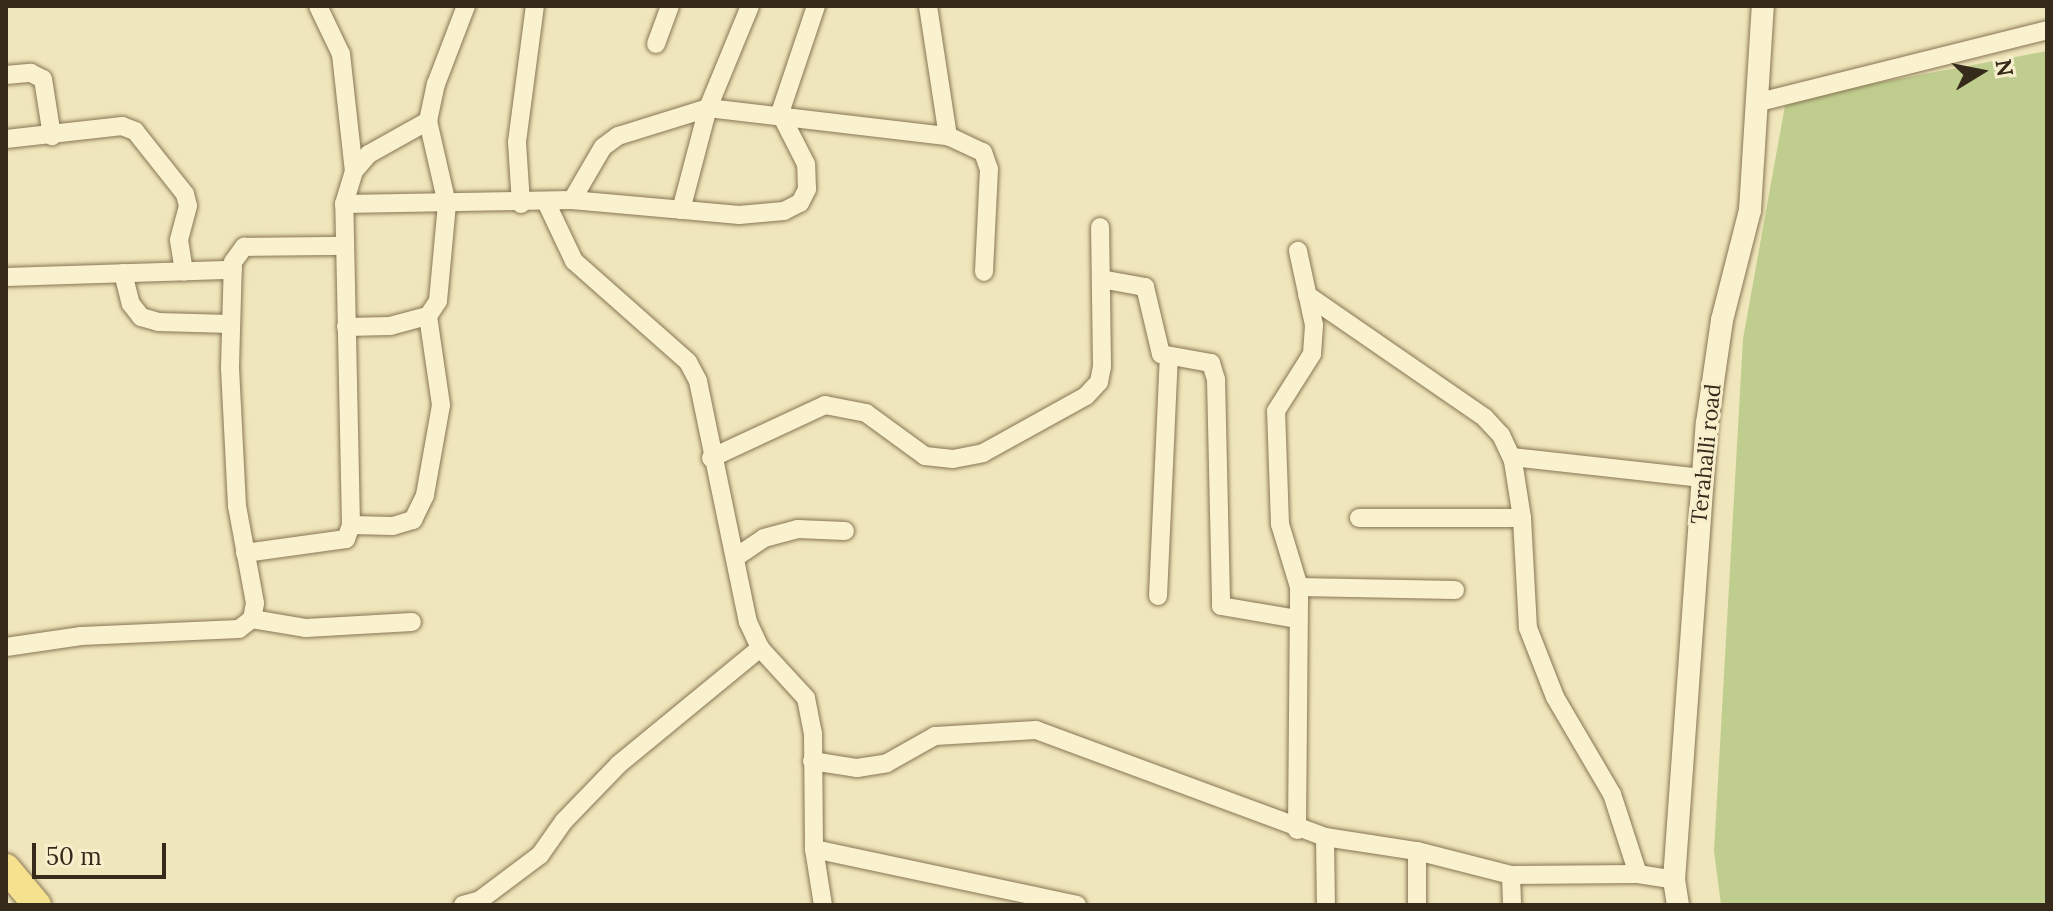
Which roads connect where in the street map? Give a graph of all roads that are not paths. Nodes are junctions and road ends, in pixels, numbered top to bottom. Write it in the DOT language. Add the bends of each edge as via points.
graph roads {
  1 [pos="318,6"];
  2 [pos="466,6"];
  3 [pos="535,6"];
  4 [pos="670,6"];
  5 [pos="750,6"];
  6 [pos="816,6"];
  7 [pos="928,6"];
  8 [pos="1763,6"];
  9 [pos="2047,30"];
  10 [pos="656,44"];
  11 [pos="6,75"];
  12 [pos="1759,102"];
  13 [pos="708,108"];
  14 [pos="780,113"];
  15 [pos="428,121"];
  16 [pos="52,136"];
  17 [pos="948,136"];
  18 [pos="6,139"];
  19 [pos="354,171"];
  20 [pos="572,200"];
  21 [pos="344,204"];
  22 [pos="447,204"];
  23 [pos="521,204"];
  24 [pos="547,204"];
  25 [pos="681,210"];
  26 [pos="1100,227"];
  27 [pos="344,246"];
  28 [pos="1298,251"];
  29 [pos="233,270"];
  30 [pos="184,272"];
  31 [pos="984,272"];
  32 [pos="123,273"];
  33 [pos="6,277"];
  34 [pos="1101,279"];
  35 [pos="1307,295"];
  36 [pos="428,316"];
  37 [pos="231,324"];
  38 [pos="346,327"];
  39 [pos="1169,358"];
  40 [pos="1512,457"];
  41 [pos="711,458"];
  42 [pos="1702,478"];
  43 [pos="1359,518"];
  44 [pos="1522,518"];
  45 [pos="351,525"];
  46 [pos="845,531"];
  47 [pos="245,553"];
  48 [pos="736,557"];
  49 [pos="1299,587"];
  50 [pos="1455,590"];
  51 [pos="1158,596"];
  52 [pos="252,619"];
  53 [pos="1298,619"];
  54 [pos="412,622"];
  55 [pos="6,647"];
  56 [pos="760,648"];
  57 [pos="812,761"];
  58 [pos="1297,830"];
  59 [pos="1325,837"];
  60 [pos="814,849"];
  61 [pos="1417,851"];
  62 [pos="6,868"];
  63 [pos="1638,874"];
  64 [pos="1511,875"];
  65 [pos="1674,880"];
  66 [pos="37,905"];
  67 [pos="463,905"];
  68 [pos="823,905"];
  69 [pos="1077,905"];
  70 [pos="1326,905"];
  71 [pos="1417,905"];
  72 [pos="1512,905"];
  73 [pos="1678,905"];
  1 -- 19 [label="street" via="344,70"];
  2 -- 15 [label="street" via="436,84"];
  3 -- 23 [label="street" via="517,142"];
  4 -- 10 [label="street"];
  5 -- 13 [label="street"];
  6 -- 14 [label="street"];
  7 -- 17 [label="street"];
  8 -- 12 [label="street, Terahalli road"];
  9 -- 12 [label="street"];
  11 -- 16 [label="street" via="31,73 43,79"];
  12 -- 42 [label="street, Terahalli road" via="1750,210 1722,320"];
  13 -- 14 [label="street"];
  13 -- 20 [label="street" via="618,136 603,147"];
  13 -- 25 [label="street"];
  14 -- 17 [label="street"];
  14 -- 25 [label="street" via="806,164 807,189 800,203 784,211 739,215"];
  15 -- 19 [label="street" via="369,154"];
  15 -- 22 [label="street"];
  16 -- 18 [label="street"];
  16 -- 30 [label="street" via="122,126 135,131 185,194 188,206 179,240"];
  17 -- 31 [label="street" via="983,152 989,169"];
  19 -- 21 [label="street"];
  20 -- 24 [label="street"];
  20 -- 25 [label="street"];
  21 -- 22 [label="street"];
  21 -- 27 [label="street"];
  22 -- 23 [label="street"];
  22 -- 36 [label="street" via="438,301"];
  23 -- 24 [label="street"];
  24 -- 41 [label="street" via="574,261 688,362 703,403"];
  26 -- 34 [label="street"];
  27 -- 29 [label="street" via="244,247 237,252"];
  27 -- 38 [label="street"];
  28 -- 35 [label="street"];
  29 -- 30 [label="street"];
  29 -- 37 [label="street"];
  30 -- 32 [label="street"];
  32 -- 33 [label="street"];
  32 -- 37 [label="street" via="131,304 141,317"];
  34 -- 39 [label="street" via="1145,287 1152,300 1158,346"];
  34 -- 41 [label="street" via="1099,382 1086,396 983,453 953,459 925,456 866,413 825,405"];
  35 -- 40 [label="street" via="1485,418"];
  35 -- 49 [label="street" via="1314,325 1312,354 1276,411 1280,524"];
  36 -- 38 [label="street" via="390,326"];
  36 -- 45 [label="street" via="441,405 425,495 413,520 393,526"];
  37 -- 47 [label="street" via="237,506"];
  38 -- 45 [label="street"];
  39 -- 51 [label="street"];
  39 -- 53 [label="street" via="1211,363 1216,379 1221,606"];
  40 -- 42 [label="street"];
  40 -- 44 [label="street"];
  41 -- 48 [label="street"];
  42 -- 65 [label="street, Terahalli road"];
  43 -- 44 [label="street"];
  44 -- 63 [label="street" via="1528,628 1555,697 1612,794"];
  45 -- 47 [label="street" via="346,539"];
  46 -- 48 [label="street" via="798,529 764,538"];
  47 -- 52 [label="street" via="255,603"];
  48 -- 56 [label="street" via="742,600"];
  49 -- 50 [label="street"];
  49 -- 53 [label="street"];
  52 -- 54 [label="street" via="306,628"];
  52 -- 55 [label="street" via="239,629 81,636"];
  53 -- 58 [label="street"];
  56 -- 57 [label="street" via="806,698"];
  56 -- 67 [label="street" via="619,764 564,821 540,855 480,900"];
  57 -- 58 [label="street" via="857,768 887,763 945,733 1036,730"];
  57 -- 60 [label="street"];
  58 -- 59 [label="street"];
  59 -- 61 [label="street"];
  59 -- 70 [label="street"];
  60 -- 68 [label="street"];
  60 -- 69 [label="street"];
  61 -- 64 [label="street"];
  61 -- 71 [label="street"];
  62 -- 66 [label="main road"];
  63 -- 64 [label="street"];
  63 -- 65 [label="street"];
  64 -- 72 [label="street"];
  65 -- 73 [label="street, Terahalli road"];
}
